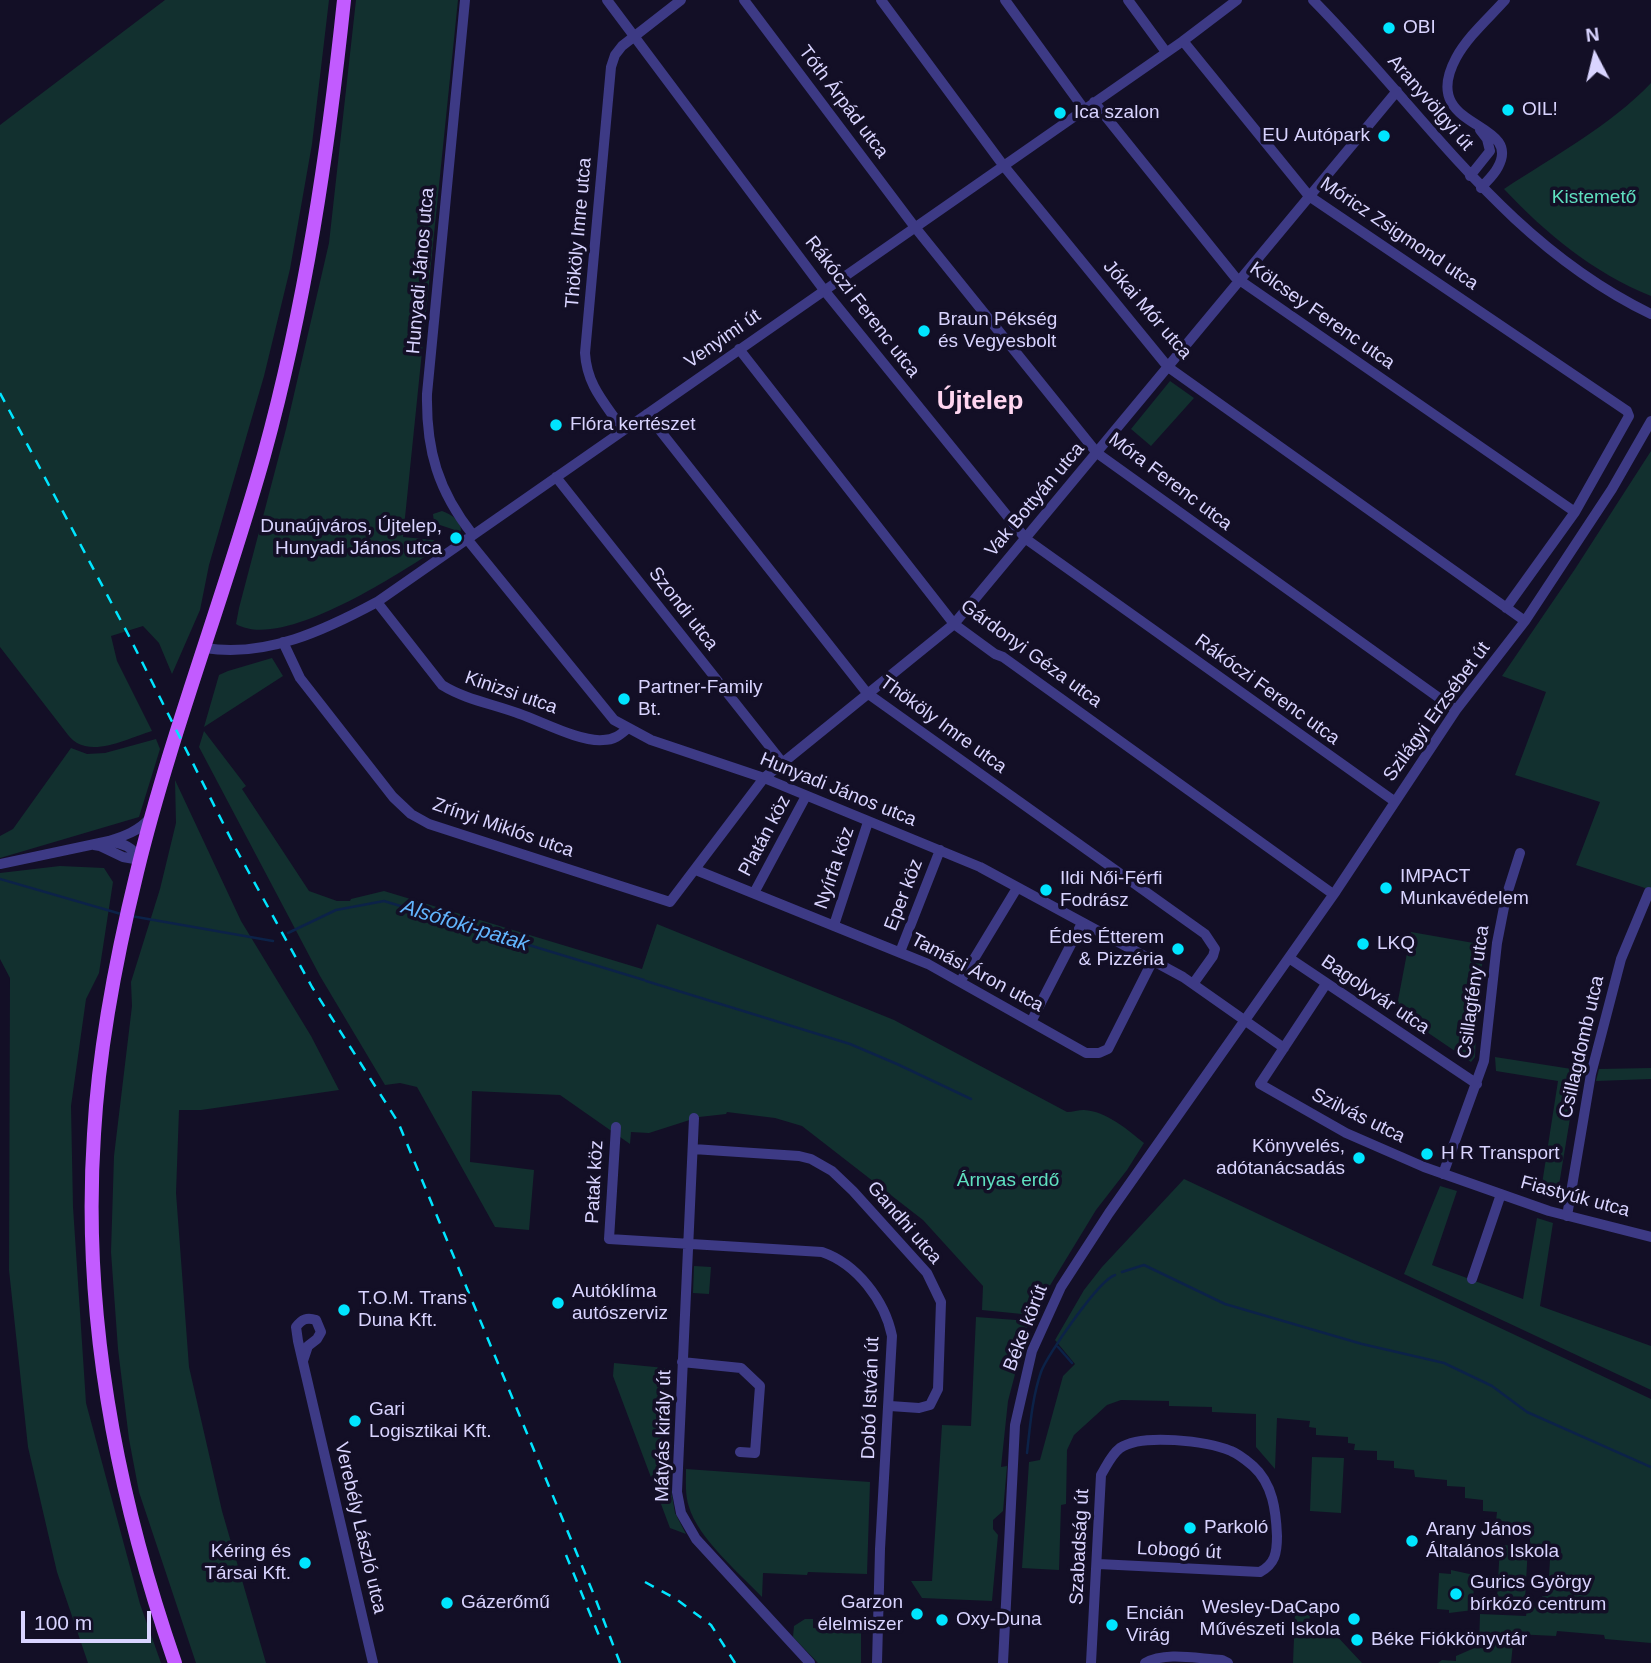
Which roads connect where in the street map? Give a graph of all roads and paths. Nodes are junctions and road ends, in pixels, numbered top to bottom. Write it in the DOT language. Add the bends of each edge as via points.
graph roads {
  1 [pos="344,0"];
  2 [pos="465,0"];
  3 [pos="607,0"];
  4 [pos="681,0"];
  5 [pos="744,0"];
  6 [pos="881,0"];
  7 [pos="1005,0"];
  8 [pos="1128,0"];
  9 [pos="1237,0"];
  10 [pos="1313,0"];
  11 [pos="1506,0"];
  12 [pos="634,36"];
  13 [pos="1183,41"];
  14 [pos="1166,52"];
  15 [pos="1397,91"];
  16 [pos="1094,102"];
  17 [pos="1084,109"];
  18 [pos="1473,123"];
  19 [pos="1455,160"];
  20 [pos="1482,161"];
  21 [pos="1003,165"];
  22 [pos="1498,168"];
  23 [pos="1470,176"];
  24 [pos="1482,188"];
  25 [pos="1309,196"];
  26 [pos="914,226"];
  27 [pos="1523,226"];
  28 [pos="1240,281"];
  29 [pos="824,290"];
  30 [pos="1651,314"];
  31 [pos="739,349"];
  32 [pos="1168,367"];
  33 [pos="647,414"];
  34 [pos="1651,421"];
  35 [pos="623,430"];
  36 [pos="1097,453"];
  37 [pos="556,477"];
  38 [pos="1575,512"];
  39 [pos="470,537"];
  40 [pos="1026,539"];
  41 [pos="377,602"];
  42 [pos="1506,608"];
  43 [pos="1525,621"];
  44 [pos="954,624"];
  45 [pos="283,642"];
  46 [pos="205,648"];
  47 [pos="867,693"];
  48 [pos="1457,710"];
  49 [pos="627,729"];
  50 [pos="782,762"];
  51 [pos="764,778"];
  52 [pos="806,796"];
  53 [pos="1394,801"];
  54 [pos="153,814"];
  55 [pos="868,822"];
  56 [pos="109,841"];
  57 [pos="84,845"];
  58 [pos="940,850"];
  59 [pos="1520,853"];
  60 [pos="123,858"];
  61 [pos="140,860"];
  62 [pos="0,864"];
  63 [pos="696,870"];
  64 [pos="135,882"];
  65 [pos="1017,888"];
  66 [pos="1649,892"];
  67 [pos="754,893"];
  68 [pos="1333,894"];
  69 [pos="670,902"];
  70 [pos="1082,923"];
  71 [pos="834,925"];
  72 [pos="900,952"];
  73 [pos="1289,958"];
  74 [pos="1153,960"];
  75 [pos="960,982"];
  76 [pos="1193,984"];
  77 [pos="1326,984"];
  78 [pos="1246,1021"];
  79 [pos="1031,1022"];
  80 [pos="1283,1048"];
  81 [pos="1477,1084"];
  82 [pos="694,1118"];
  83 [pos="616,1127"];
  84 [pos="693,1149"];
  85 [pos="1443,1174"];
  86 [pos="1501,1195"];
  87 [pos="1567,1216"];
  88 [pos="1647,1234"];
  89 [pos="609,1239"];
  90 [pos="687,1244"];
  91 [pos="1472,1279"];
  92 [pos="303,1361"];
  93 [pos="682,1362"];
  94 [pos="890,1406"];
  95 [pos="740,1452"];
  96 [pos="1098,1564"];
  97 [pos="1260,1572"];
  98 [pos="175,1663"];
  99 [pos="373,1663"];
  100 [pos="810,1663"];
  101 [pos="877,1663"];
  102 [pos="1003,1663"];
  103 [pos="1091,1663"];
  104 [pos="1145,1663"];
  105 [pos="1228,1663"];
  1 -- 46 [label="main road" via="318,201 289,351 265,452"];
  2 -- 39 [label="street, Hunyadi János utca" via="426,425 431,453 453,510"];
  3 -- 12 [label="street, Rákóczi Ferenc utca"];
  4 -- 12 [label="street, Thököly Imre utca"];
  5 -- 26 [label="street, Tóth Árpád utca"];
  6 -- 21 [label="street, Jókai Mór utca"];
  7 -- 17 [label="street"];
  8 -- 14 [label="street"];
  9 -- 13 [label="street, Venyimi út"];
  10 -- 15 [label="street, Aranyvölgyi út"];
  11 -- 18 [label="street" via="1462,48 1449,76 1451,104"];
  12 -- 29 [label="street, Rákóczi Ferenc utca"];
  12 -- 35 [label="street, Thököly Imre utca" via="615,55 611,67 585,352 591,383"];
  13 -- 14 [label="street, Venyimi út"];
  13 -- 25 [label="street, Móricz Zsigmond utca"];
  14 -- 16 [label="street, Venyimi út"];
  15 -- 19 [label="street, Aranyvölgyi út"];
  15 -- 25 [label="street, Vak Bottyán utca"];
  16 -- 17 [label="street, Venyimi út"];
  16 -- 28 [label="street, Kölcsey Ferenc utca"];
  17 -- 21 [label="street, Venyimi út"];
  18 -- 20 [label="street" via="1489,144 1490,151"];
  18 -- 22 [label="street, Aranyvölgyi út" via="1499,142"];
  19 -- 20 [label="street" via="1466,165"];
  19 -- 23 [label="street, Aranyvölgyi út"];
  20 -- 23 [label="street"];
  21 -- 26 [label="street, Venyimi út"];
  21 -- 32 [label="street, Jókai Mór utca"];
  22 -- 24 [label="street"];
  22 -- 27 [label="street, Aranyvölgyi út" via="1493,182 1496,191 1519,214"];
  23 -- 24 [label="street, Aranyvölgyi út"];
  24 -- 27 [label="street, Aranyvölgyi út"];
  25 -- 28 [label="street, Vak Bottyán utca"];
  25 -- 38 [label="street, Móricz Zsigmond utca" via="1625,408 1629,416"];
  26 -- 29 [label="street, Venyimi út"];
  26 -- 36 [label="street, Móra Ferenc utca"];
  27 -- 30 [label="street, Aranyvölgyi út" via="1588,278"];
  28 -- 32 [label="street, Vak Bottyán utca"];
  28 -- 38 [label="street, Kölcsey Ferenc utca"];
  29 -- 31 [label="street, Venyimi út"];
  29 -- 40 [label="street, Rákóczi Ferenc utca"];
  31 -- 33 [label="street, Venyimi út"];
  31 -- 44 [label="street, Gárdonyi Géza utca"];
  32 -- 36 [label="street, Vak Bottyán utca"];
  32 -- 42 [label="street, Jókai Mór utca"];
  33 -- 35 [label="street, Venyimi út"];
  33 -- 47 [label="street, Thököly Imre utca"];
  34 -- 43 [label="street, Szilágyi Erzsébet út"];
  35 -- 37 [label="street, Venyimi út"];
  36 -- 40 [label="street, Vak Bottyán utca"];
  36 -- 48 [label="street, Móra Ferenc utca"];
  37 -- 39 [label="street, Venyimi út"];
  37 -- 50 [label="street, Szondi utca"];
  38 -- 42 [label="street"];
  39 -- 41 [label="street, Venyimi út"];
  39 -- 49 [label="street, Hunyadi János utca" via="614,720"];
  40 -- 44 [label="street, Vak Bottyán utca"];
  40 -- 53 [label="street, Rákóczi Ferenc utca"];
  41 -- 45 [label="street, Venyimi út" via="337,624"];
  41 -- 49 [label="street, Kinizsi utca" via="442,685 454,693 587,738 617,738"];
  42 -- 43 [label="street, Jókai Mór utca"];
  43 -- 48 [label="street, Szilágyi Erzsébet út"];
  44 -- 47 [label="street, Vak Bottyán utca"];
  44 -- 68 [label="street, Gárdonyi Géza utca"];
  45 -- 46 [label="street, Venyimi út" via="230,650"];
  45 -- 69 [label="street, Zrínyi Miklós utca" via="300,678 411,814 429,824"];
  46 -- 54 [label="main road"];
  47 -- 50 [label="street, Vak Bottyán utca"];
  47 -- 76 [label="street, Thököly Imre utca" via="1205,934 1213,945 1213,956"];
  48 -- 53 [label="street, Szilágyi Erzsébet út"];
  49 -- 51 [label="street, Hunyadi János utca"];
  50 -- 51 [label="street, Vak Bottyán utca"];
  51 -- 52 [label="street, Hunyadi János utca"];
  51 -- 63 [label="street, Vak Bottyán utca"];
  52 -- 55 [label="street, Hunyadi János utca"];
  52 -- 67 [label="street, Platán köz"];
  53 -- 68 [label="street, Szilágyi Erzsébet út"];
  54 -- 56 [label="street" via="144,826"];
  54 -- 61 [label="main road"];
  55 -- 58 [label="street, Hunyadi János utca"];
  55 -- 71 [label="street, Nyírfa köz"];
  56 -- 57 [label="street"];
  56 -- 61 [label="street" via="125,844"];
  57 -- 60 [label="street" via="100,846"];
  57 -- 62 [label="street"];
  58 -- 65 [label="street, Hunyadi János utca"];
  58 -- 72 [label="street, Eper köz"];
  59 -- 81 [label="street, Csillagfény utca" via="1504,907"];
  60 -- 61 [label="street"];
  60 -- 64 [label="street"];
  61 -- 64 [label="main road"];
  63 -- 67 [label="street, Tamási Áron utca"];
  63 -- 69 [label="street, Vak Bottyán utca"];
  64 -- 98 [label="main road" via="107,1011 94,1133 96,1308 119,1471"];
  65 -- 70 [label="street, Hunyadi János utca"];
  65 -- 75 [label="street"];
  66 -- 87 [label="street, Csillagdomb utca" via="1621,959 1594,1062"];
  67 -- 71 [label="street, Tamási Áron utca"];
  68 -- 73 [label="street, Szilágyi Erzsébet út"];
  70 -- 74 [label="street, Hunyadi János utca"];
  70 -- 79 [label="street"];
  71 -- 72 [label="street, Tamási Áron utca"];
  72 -- 75 [label="street, Tamási Áron utca"];
  73 -- 77 [label="street, Bagolyvár utca"];
  73 -- 78 [label="street, Szilágyi Erzsébet út"];
  74 -- 76 [label="street, Hunyadi János utca"];
  74 -- 79 [label="street, Tamási Áron utca" via="1108,1049 1086,1053"];
  75 -- 79 [label="street, Tamási Áron utca"];
  76 -- 78 [label="street, Hunyadi János utca"];
  77 -- 80 [label="street"];
  77 -- 81 [label="street, Bagolyvár utca"];
  78 -- 80 [label="street, Hunyadi János utca"];
  78 -- 102 [label="street, Béke körút" via="1081,1254 1032,1351 1015,1426"];
  80 -- 85 [label="street, Szilvás utca" via="1260,1084 1346,1133"];
  81 -- 85 [label="street, Csillagfény utca"];
  82 -- 84 [label="street"];
  83 -- 89 [label="street, Patak köz"];
  84 -- 90 [label="street"];
  84 -- 94 [label="street, Gandhi utca" via="799,1156 821,1164 853,1191 927,1273 942,1311 938,1390 930,1405"];
  85 -- 86 [label="street, Fiastyúk utca"];
  86 -- 87 [label="street, Fiastyúk utca"];
  86 -- 91 [label="street, Fiastyúk utca"];
  87 -- 88 [label="street, Fiastyúk utca"];
  89 -- 90 [label="street, Dobó István út"];
  90 -- 93 [label="street, Mátyás király út"];
  90 -- 94 [label="street, Dobó István út" via="812,1250 844,1263 878,1299 890,1324"];
  92 -- 99 [label="street, Verebély László utca"];
  93 -- 95 [label="street" via="741,1368 760,1386 755,1453"];
  93 -- 100 [label="street, Mátyás király út" via="677,1492 681,1513 696,1539"];
  94 -- 101 [label="street, Dobó István út"];
  96 -- 97 [label="street, Lobogó út"];
  96 -- 97 [label="street, Szabadság út" via="1101,1475 1110,1458 1122,1447 1142,1440 1177,1441 1208,1443 1234,1452 1255,1468 1268,1487 1276,1510 1275,1558"];
  96 -- 103 [label="street, Szabadság út"];
  104 -- 105 [label="street" via="1166,1657"];
}
